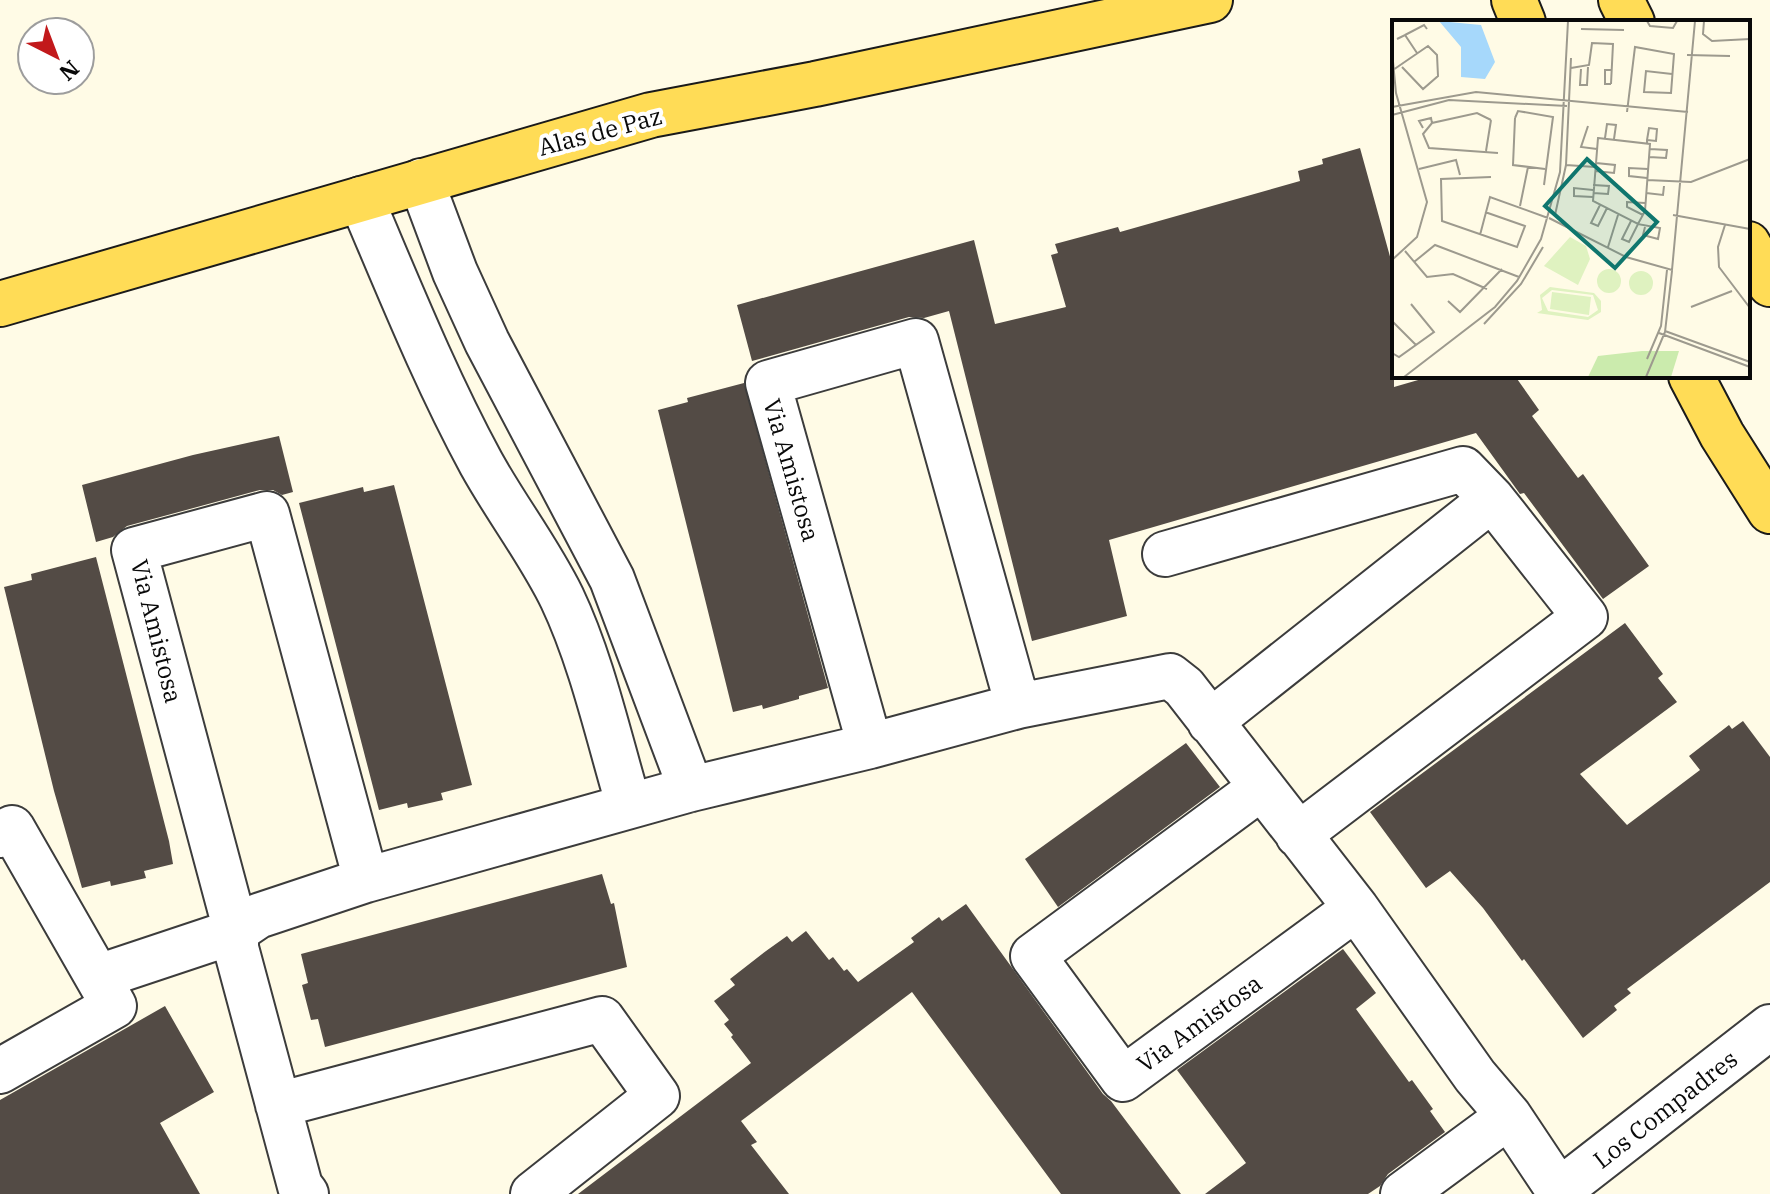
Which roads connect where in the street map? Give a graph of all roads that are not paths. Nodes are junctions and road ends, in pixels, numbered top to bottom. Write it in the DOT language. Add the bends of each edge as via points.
graph roads {
  1 [pos="1210,0"];
  2 [pos="1514,0"];
  3 [pos="1621,0"];
  4 [pos="1522,20"];
  5 [pos="1631,20"];
  6 [pos="421,181"];
  7 [pos="361,199"];
  8 [pos="1750,248"];
  9 [pos="1770,284"];
  10 [pos="0,304"];
  11 [pos="1692,378"];
  12 [pos="1492,499"];
  13 [pos="1770,511"];
  14 [pos="1165,554"];
  15 [pos="1018,706"];
  16 [pos="1210,722"];
  17 [pos="870,746"];
  18 [pos="1262,787"];
  19 [pos="691,789"];
  20 [pos="629,806"];
  21 [pos="0,835"];
  22 [pos="1298,835"];
  23 [pos="366,880"];
  24 [pos="1356,908"];
  25 [pos="236,931"];
  26 [pos="98,977"];
  27 [pos="1770,1027"];
  28 [pos="0,1071"];
  29 [pos="278,1105"];
  30 [pos="1509,1116"];
  31 [pos="1560,1193"];
  32 [pos="306,1194"];
  33 [pos="533,1194"];
  34 [pos="1403,1194"];
  1 -- 6 [label="main road, Alas de Paz" via="651,115"];
  2 -- 4 [label="main road"];
  3 -- 5 [label="main road"];
  6 -- 7 [label="main road, Alas de Paz"];
  6 -- 19 [label="street" via="487,342 612,579"];
  7 -- 10 [label="main road, Alas de Paz"];
  7 -- 20 [label="street" via="433,368 475,451 564,601"];
  8 -- 9 [label="main road"];
  11 -- 13 [label="main road"];
  12 -- 14 [label="street" via="1463,469"];
  12 -- 16 [label="street"];
  12 -- 22 [label="street" via="1585,617"];
  15 -- 16 [label="street" via="1170,676"];
  15 -- 17 [label="street"];
  15 -- 17 [label="street, Via Amistosa" via="916,341 768,383"];
  16 -- 18 [label="street"];
  17 -- 19 [label="street"];
  18 -- 22 [label="street"];
  18 -- 24 [label="street, Via Amistosa" via="1033,956 1123,1079"];
  19 -- 20 [label="street"];
  20 -- 23 [label="street"];
  21 -- 26 [label="street" via="12,828"];
  22 -- 24 [label="street"];
  23 -- 25 [label="street" via="258,916"];
  23 -- 25 [label="street, Via Amistosa" via="267,514 134,550"];
  24 -- 30 [label="street"];
  25 -- 26 [label="street"];
  25 -- 29 [label="street, Via Amistosa"];
  26 -- 28 [label="street" via="114,1006"];
  27 -- 31 [label="street, Los Compadres"];
  29 -- 32 [label="street, Via Amistosa"];
  29 -- 33 [label="street" via="602,1019 657,1096"];
  30 -- 31 [label="street"];
  30 -- 34 [label="street"];
}
